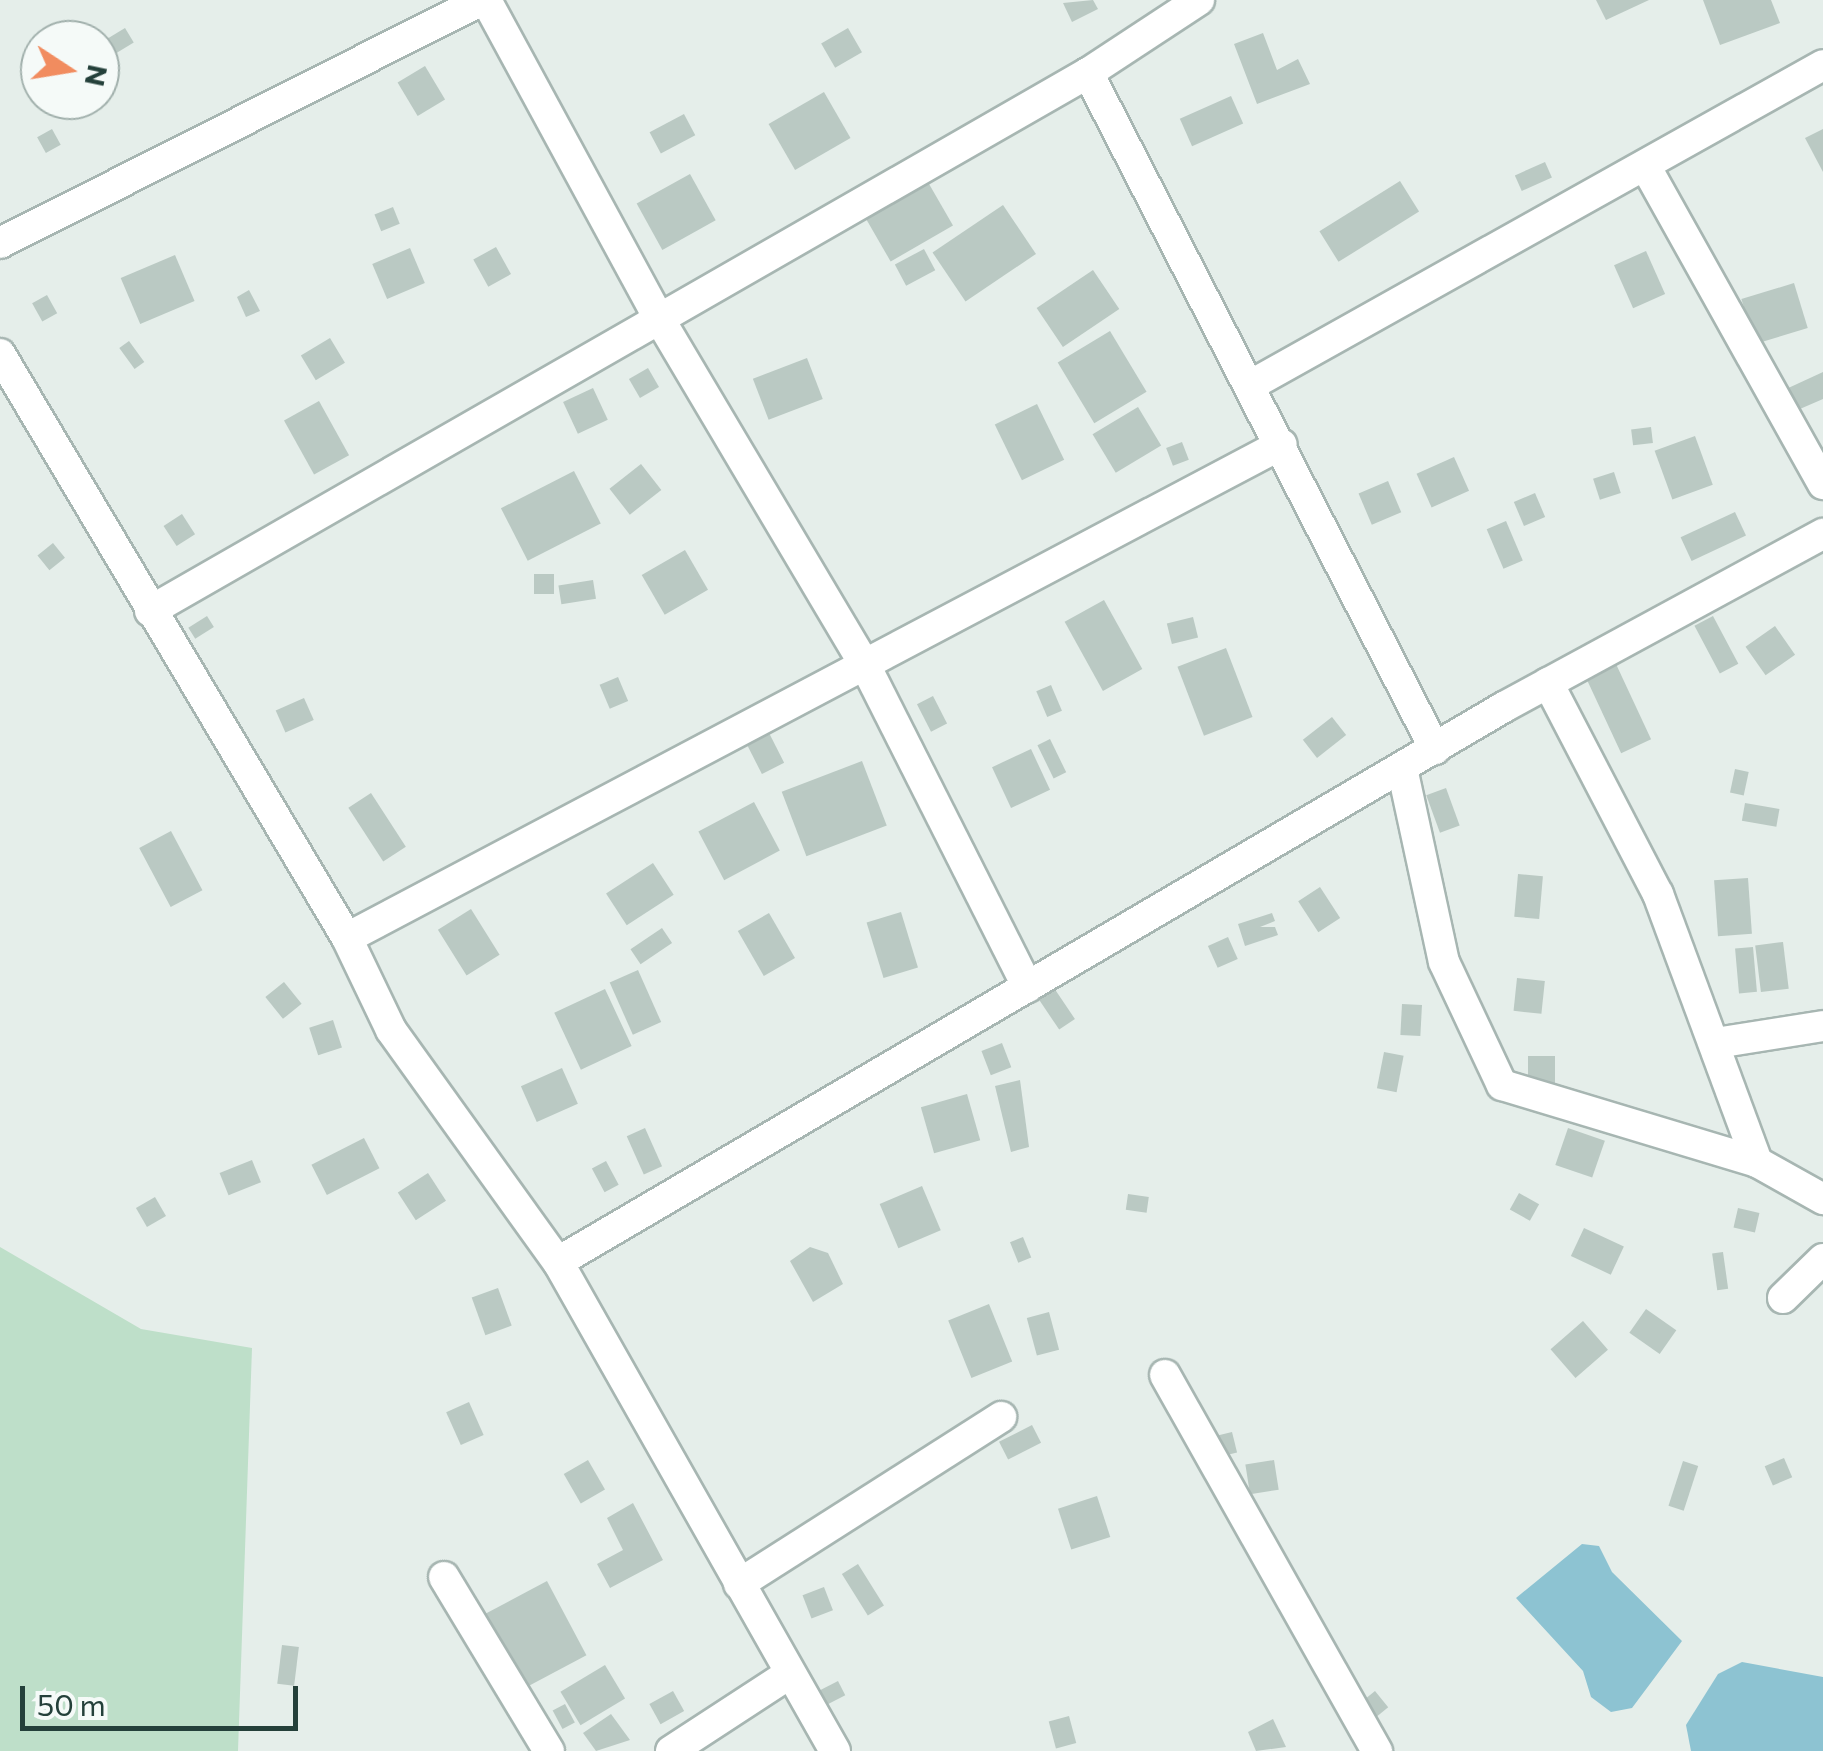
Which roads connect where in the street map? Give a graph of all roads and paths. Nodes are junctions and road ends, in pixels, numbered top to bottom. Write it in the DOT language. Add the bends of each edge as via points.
graph roads {
  1 [pos="484,0"];
  2 [pos="1198,0"];
  3 [pos="1823,65"];
  4 [pos="1088,73"];
  5 [pos="1648,169"];
  6 [pos="0,243"];
  7 [pos="660,320"];
  8 [pos="0,354"];
  9 [pos="1251,385"];
  10 [pos="1282,444"];
  11 [pos="1823,484"];
  12 [pos="1823,534"];
  13 [pos="150,611"];
  14 [pos="864,663"];
  15 [pos="1548,683"];
  16 [pos="1434,748"];
  17 [pos="1402,768"];
  18 [pos="347,938"];
  19 [pos="1028,987"];
  20 [pos="1823,1026"];
  21 [pos="1716,1043"];
  22 [pos="1757,1162"];
  23 [pos="1823,1199"];
  24 [pos="1823,1259"];
  25 [pos="558,1262"];
  26 [pos="1783,1298"];
  27 [pos="1165,1374"];
  28 [pos="1001,1417"];
  29 [pos="444,1576"];
  30 [pos="738,1584"];
  31 [pos="789,1674"];
  32 [pos="549,1751"];
  33 [pos="671,1751"];
  34 [pos="835,1751"];
  35 [pos="1377,1751"];
  1 -- 6 [label="street"];
  1 -- 7 [label="street"];
  2 -- 4 [label="street"];
  3 -- 5 [label="street"];
  4 -- 7 [label="street"];
  4 -- 9 [label="street"];
  5 -- 9 [label="street"];
  5 -- 11 [label="street"];
  7 -- 13 [label="street"];
  7 -- 14 [label="street"];
  8 -- 13 [label="street"];
  9 -- 10 [label="street"];
  10 -- 14 [label="street"];
  10 -- 16 [label="street"];
  12 -- 15 [label="street"];
  13 -- 18 [label="street"];
  14 -- 18 [label="street"];
  14 -- 19 [label="street"];
  15 -- 16 [label="street"];
  15 -- 21 [label="street" via="1658,894"];
  16 -- 17 [label="street"];
  17 -- 19 [label="street"];
  17 -- 22 [label="street" via="1444,962 1502,1085"];
  18 -- 25 [label="street" via="391,1030"];
  19 -- 25 [label="street"];
  20 -- 21 [label="street"];
  21 -- 22 [label="street"];
  22 -- 23 [label="street"];
  24 -- 26 [label="street"];
  25 -- 30 [label="street"];
  27 -- 35 [label="street"];
  28 -- 30 [label="street"];
  29 -- 32 [label="street"];
  30 -- 31 [label="street"];
  31 -- 33 [label="street"];
  31 -- 34 [label="street"];
}
